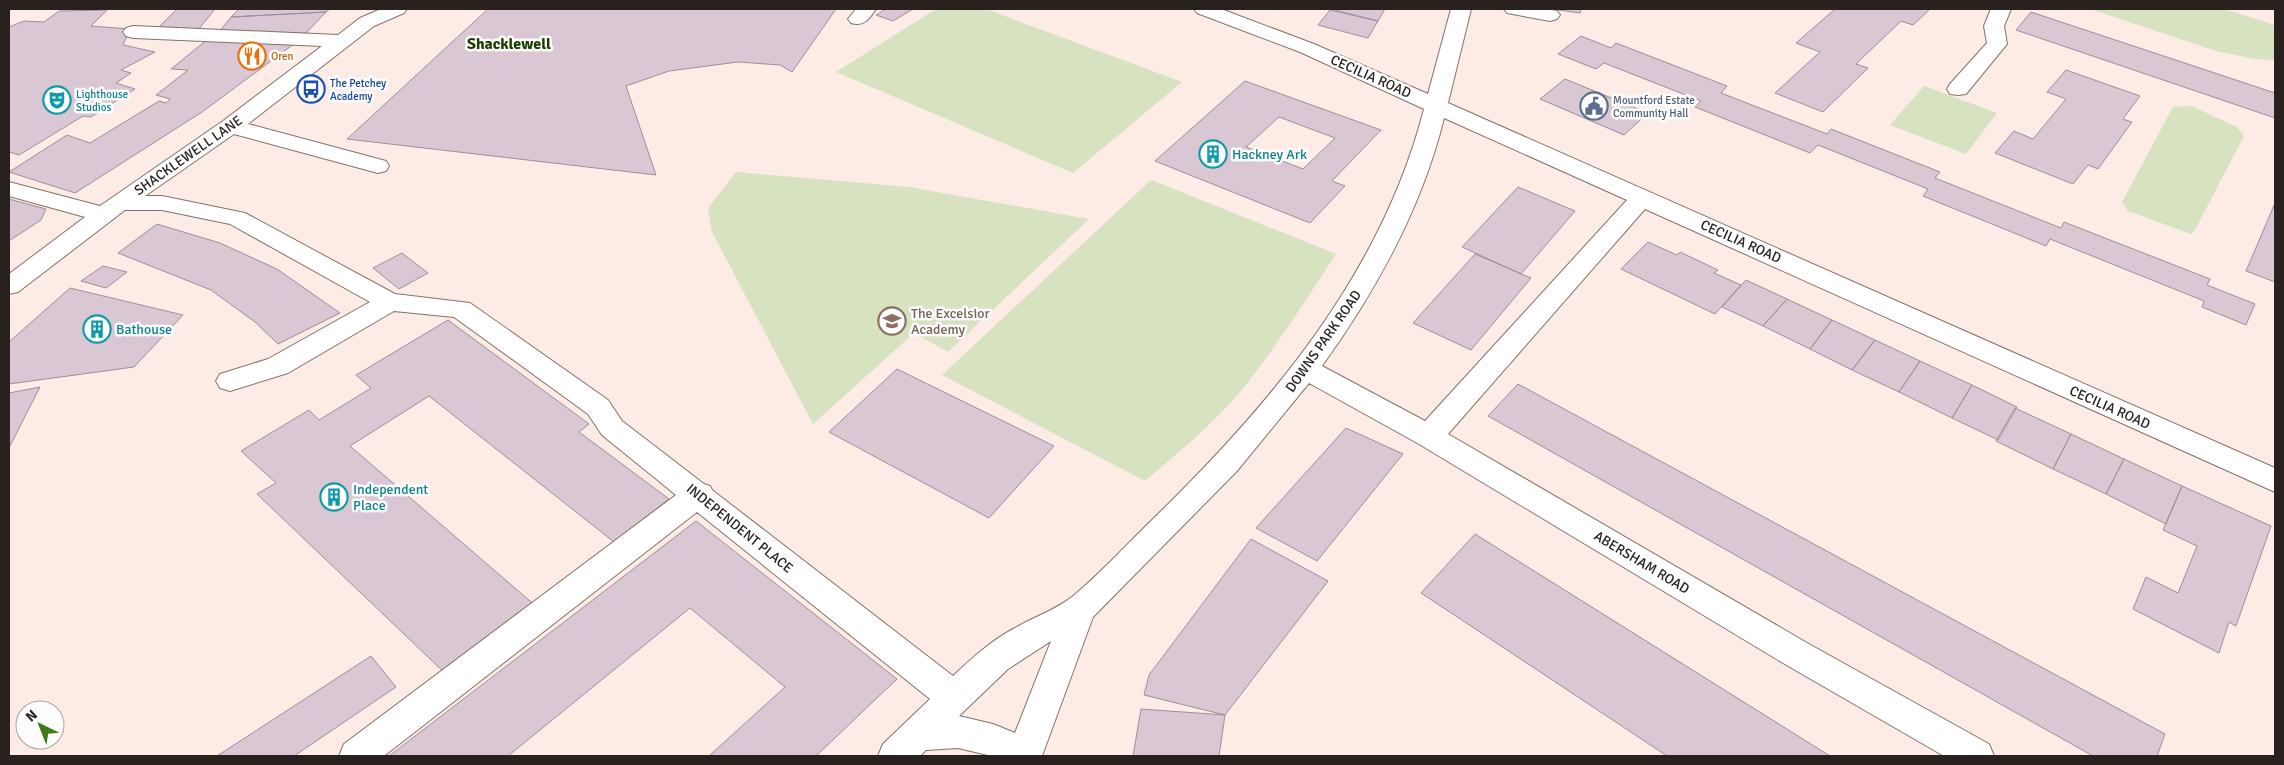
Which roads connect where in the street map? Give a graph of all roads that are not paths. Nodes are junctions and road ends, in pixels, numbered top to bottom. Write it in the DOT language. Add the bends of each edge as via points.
graph roads {
  1 [pos="397,9"];
  2 [pos="1204,9"];
  3 [pos="1461,9"];
  4 [pos="1514,9"];
  5 [pos="2001,9"];
  6 [pos="369,15"];
  7 [pos="1550,15"];
  8 [pos="133,32"];
  9 [pos="343,41"];
  10 [pos="1958,89"];
  11 [pos="1436,105"];
  12 [pos="231,126"];
  13 [pos="378,166"];
  14 [pos="9,189"];
  15 [pos="1643,197"];
  16 [pos="112,209"];
  17 [pos="9,286"];
  18 [pos="390,302"];
  19 [pos="1307,370"];
  20 [pos="230,381"];
  21 [pos="1429,436"];
  22 [pos="2275,481"];
  23 [pos="699,494"];
  24 [pos="1080,609"];
  25 [pos="953,697"];
  26 [pos="907,746"];
  27 [pos="1024,754"];
  28 [pos="357,756"];
  29 [pos="1976,756"];
  1 -- 6 [label="street, SHACKLEWELL LANE"];
  2 -- 11 [label="street, CECILIA ROAD" via="1307,48"];
  3 -- 11 [label="street, DOWNS PARK ROAD"];
  4 -- 7 [label="street"];
  5 -- 10 [label="street" via="1994,26 1997,44"];
  6 -- 9 [label="street, SHACKLEWELL LANE"];
  8 -- 9 [label="street"];
  9 -- 12 [label="street, SHACKLEWELL LANE"];
  11 -- 15 [label="street, CECILIA ROAD"];
  11 -- 19 [label="street, DOWNS PARK ROAD" via="1432,128 1409,192 1359,290"];
  12 -- 13 [label="street"];
  12 -- 16 [label="street, SHACKLEWELL LANE"];
  14 -- 16 [label="street, INDEPENDENT PLACE"];
  15 -- 21 [label="street"];
  15 -- 22 [label="street, CECILIA ROAD"];
  16 -- 17 [label="street, SHACKLEWELL LANE"];
  16 -- 18 [label="street, INDEPENDENT PLACE" via="162,203 237,218"];
  18 -- 20 [label="street" via="278,366"];
  18 -- 23 [label="street, INDEPENDENT PLACE" via="462,309 598,407 612,428"];
  19 -- 21 [label="street, ABERSHAM ROAD"];
  19 -- 24 [label="street, DOWNS PARK ROAD" via="1187,505"];
  21 -- 29 [label="street, ABERSHAM ROAD"];
  23 -- 25 [label="street, INDEPENDENT PLACE"];
  23 -- 28 [label="street"];
  24 -- 25 [label="street, DOWNS PARK ROAD" via="1010,647"];
  24 -- 27 [label="street, DOWNS PARK ROAD"];
  25 -- 26 [label="street, DOWNS PARK ROAD"];
  26 -- 27 [label="street, DOWNS PARK ROAD" via="958,732 993,740"];
}
